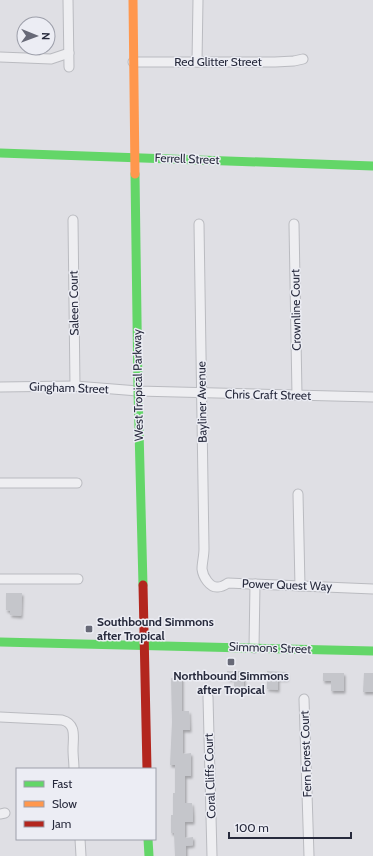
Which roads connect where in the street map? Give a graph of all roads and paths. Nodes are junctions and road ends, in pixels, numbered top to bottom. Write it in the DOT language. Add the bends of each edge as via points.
graph roads {
  1 [pos="68,0"];
  2 [pos="133,0"];
  3 [pos="198,0"];
  4 [pos="69,53"];
  5 [pos="0,57"];
  6 [pos="303,59"];
  7 [pos="134,62"];
  8 [pos="197,62"];
  9 [pos="69,68"];
  10 [pos="0,153"];
  11 [pos="135,157"];
  12 [pos="373,166"];
  13 [pos="73,220"];
  14 [pos="199,224"];
  15 [pos="294,224"];
  16 [pos="75,386"];
  17 [pos="0,387"];
  18 [pos="138,391"];
  19 [pos="202,393"];
  20 [pos="297,395"];
  21 [pos="373,397"];
  22 [pos="0,483"];
  23 [pos="77,483"];
  24 [pos="298,494"];
  25 [pos="0,578"];
  26 [pos="78,579"];
  27 [pos="205,579"];
  28 [pos="255,584"];
  29 [pos="300,586"];
  30 [pos="373,589"];
  31 [pos="0,642"];
  32 [pos="144,646"];
  33 [pos="254,648"];
  34 [pos="373,651"];
  35 [pos="208,697"];
  36 [pos="304,699"];
  37 [pos="0,717"];
  38 [pos="74,768"];
  39 [pos="147,768"];
  40 [pos="80,840"];
  41 [pos="148,840"];
  42 [pos="81,856"];
  43 [pos="149,856"];
  44 [pos="212,856"];
  45 [pos="309,856"];
  1 -- 4 [label="street"];
  2 -- 7 [label="main road, West Tropical Parkway"];
  3 -- 8 [label="street"];
  4 -- 5 [label="street" via="51,59"];
  4 -- 9 [label="street"];
  6 -- 8 [label="street, Red Glitter Street" via="275,62"];
  7 -- 8 [label="street, Red Glitter Street"];
  7 -- 11 [label="main road, West Tropical Parkway"];
  10 -- 11 [label="main road, Ferrell Street"];
  11 -- 12 [label="main road, Ferrell Street"];
  11 -- 18 [label="main road, West Tropical Parkway"];
  13 -- 16 [label="street, Saleen Court"];
  14 -- 19 [label="street, Bayliner Avenue"];
  15 -- 20 [label="street, Crownline Court"];
  16 -- 17 [label="street, Gingham Street"];
  16 -- 18 [label="street, Gingham Street"];
  18 -- 19 [label="street, Chris Craft Street"];
  18 -- 32 [label="main road, West Tropical Parkway"];
  19 -- 20 [label="street, Chris Craft Street"];
  19 -- 27 [label="street, Bayliner Avenue" via="202,567"];
  20 -- 21 [label="street, Chris Craft Street"];
  22 -- 23 [label="street"];
  24 -- 29 [label="street"];
  25 -- 26 [label="street"];
  27 -- 28 [label="street, Power Quest Way" via="212,586 218,587 228,583"];
  28 -- 29 [label="street, Power Quest Way"];
  28 -- 33 [label="street"];
  29 -- 30 [label="street, Power Quest Way"];
  31 -- 32 [label="main road, Simmons Street"];
  32 -- 33 [label="main road, Simmons Street"];
  32 -- 39 [label="main road, West Tropical Parkway"];
  33 -- 34 [label="main road, Simmons Street"];
  35 -- 44 [label="street, Coral Cliffs Court"];
  36 -- 45 [label="street, Fern Forest Court"];
  37 -- 38 [label="street" via="68,721 73,732"];
  40 -- 42 [label="street"];
  41 -- 43 [label="main road"];
}
